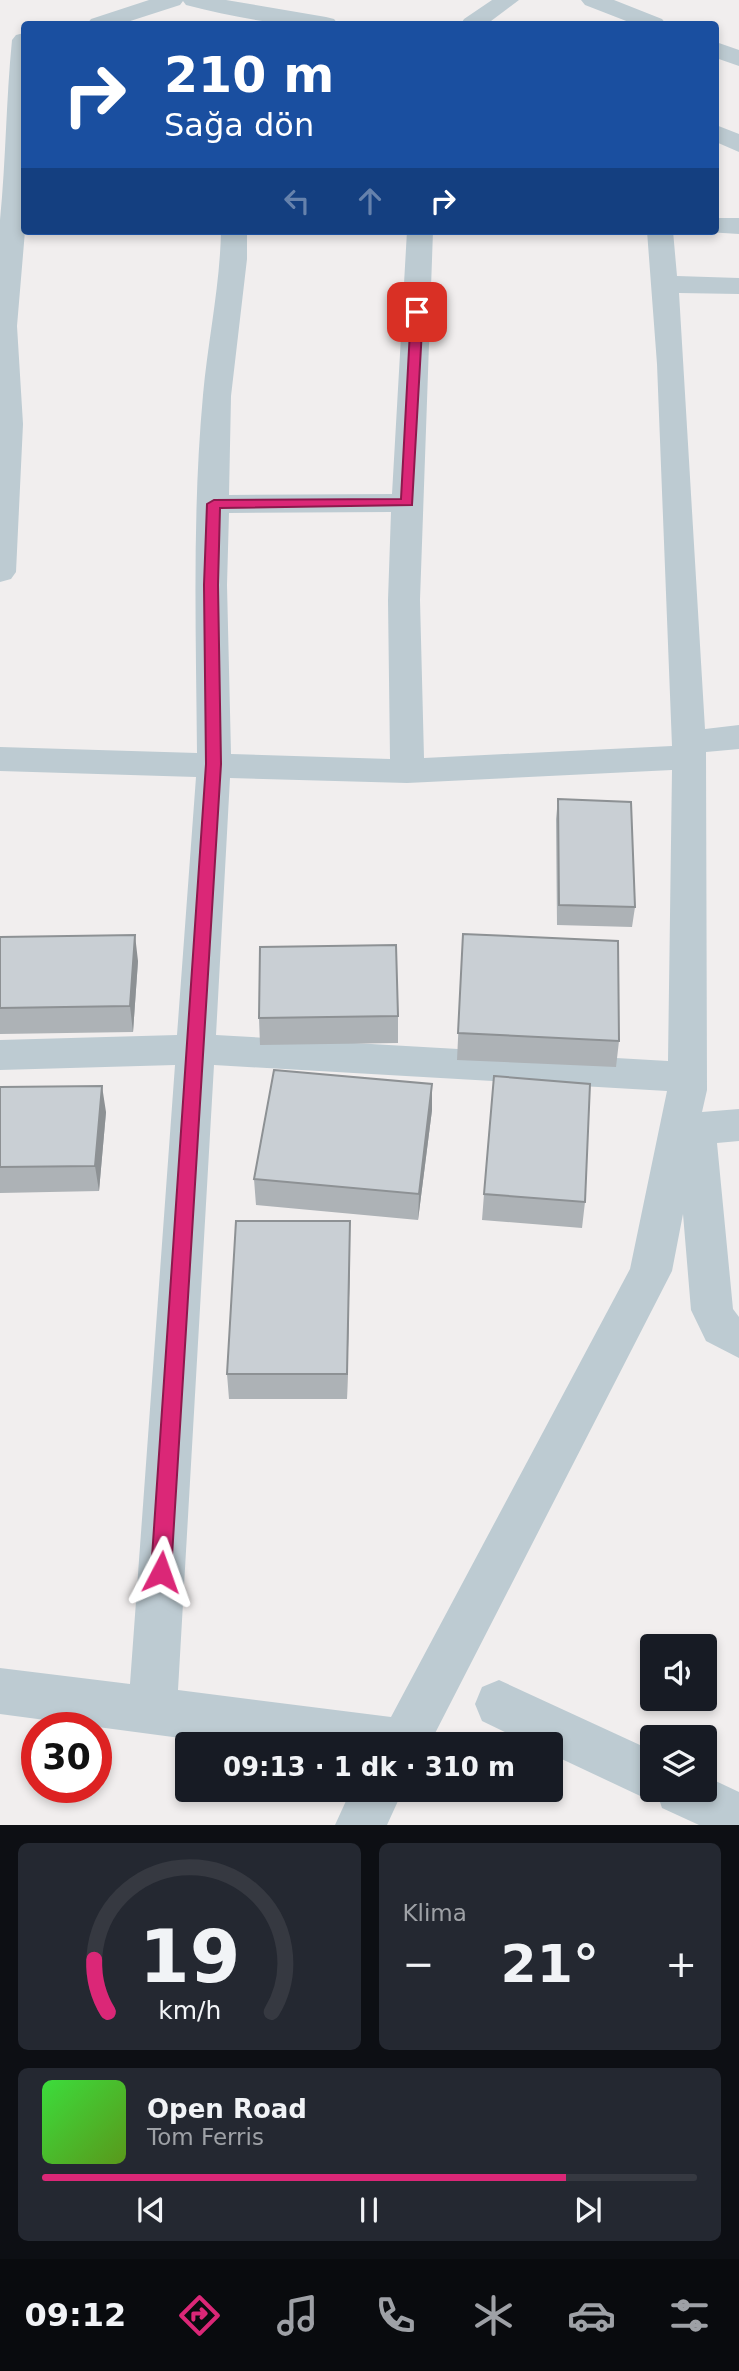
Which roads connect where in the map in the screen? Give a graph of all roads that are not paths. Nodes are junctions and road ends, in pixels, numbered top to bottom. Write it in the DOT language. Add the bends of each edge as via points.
graph roads {
  1 [pos="172,0"];
  2 [pos="194,0"];
  3 [pos="507,0"];
  4 [pos="593,0"];
  5 [pos="244,19"];
  6 [pos="108,21"];
  7 [pos="311,21"];
  8 [pos="476,21"];
  9 [pos="646,21"];
  10 [pos="21,33"];
  11 [pos="0,36"];
  12 [pos="719,50"];
  13 [pos="739,59"];
  14 [pos="21,71"];
  15 [pos="719,134"];
  16 [pos="739,144"];
  17 [pos="719,226"];
  18 [pos="739,226"];
  19 [pos="234,235"];
  20 [pos="420,235"];
  21 [pos="660,235"];
  22 [pos="664,284"];
  23 [pos="739,286"];
  24 [pos="2,326"];
  25 [pos="408,503"];
  26 [pos="214,504"];
  27 [pos="0,572"];
  28 [pos="739,737"];
  29 [pos="689,750"];
  30 [pos="0,759"];
  31 [pos="214,764"];
  32 [pos="407,771"];
  33 [pos="195,1049"];
  34 [pos="0,1055"];
  35 [pos="687,1077"];
  36 [pos="739,1125"];
  37 [pos="739,1339"];
  38 [pos="0,1691"];
  39 [pos="499,1704"];
  40 [pos="153,1710"];
  41 [pos="315,1732"];
  42 [pos="409,1732"];
  43 [pos="640,1771"];
  44 [pos="371,1802"];
  45 [pos="705,1802"];
  46 [pos="739,1818"];
  47 [pos="359,1825"];
  1 -- 6 [label="street"];
  2 -- 5 [label="street"];
  3 -- 8 [label="street"];
  4 -- 9 [label="street"];
  5 -- 7 [label="street" via="286,16"];
  10 -- 11 [label="street"];
  12 -- 13 [label="street"];
  14 -- 24 [label="street" via="17,180"];
  15 -- 16 [label="street"];
  17 -- 18 [label="street"];
  19 -- 26 [label="street" via="217,396"];
  20 -- 25 [label="street"];
  21 -- 22 [label="street"];
  22 -- 23 [label="street"];
  22 -- 29 [label="street"];
  24 -- 27 [label="street" via="8,424"];
  25 -- 26 [label="street"];
  25 -- 32 [label="street" via="404,600"];
  26 -- 31 [label="street"];
  28 -- 29 [label="street"];
  29 -- 32 [label="street"];
  29 -- 35 [label="street"];
  30 -- 31 [label="street"];
  31 -- 32 [label="street"];
  31 -- 33 [label="street"];
  33 -- 34 [label="street"];
  33 -- 35 [label="street"];
  33 -- 40 [label="street"];
  35 -- 42 [label="street" via="651,1271"];
  36 -- 37 [label="street" via="696,1129 712,1310 721,1328"];
  38 -- 40 [label="street"];
  39 -- 43 [label="street"];
  40 -- 41 [label="street"];
  44 -- 47 [label="street"];
  45 -- 46 [label="street"];
}
